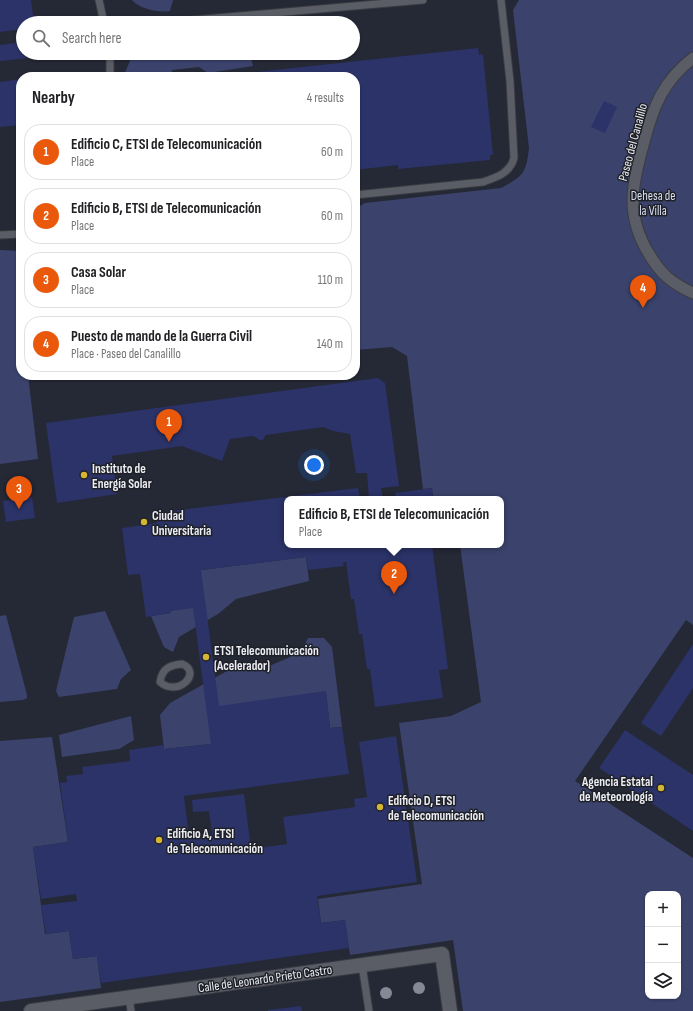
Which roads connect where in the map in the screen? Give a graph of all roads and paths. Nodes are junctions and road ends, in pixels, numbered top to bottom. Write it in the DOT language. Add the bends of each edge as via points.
graph roads {
  1 [pos="99,0"];
  2 [pos="423,0"];
  3 [pos="501,0"];
  4 [pos="102,16"];
  5 [pos="239,16"];
  6 [pos="693,58"];
  7 [pos="110,60"];
  8 [pos="110,72"];
  9 [pos="360,194"];
  10 [pos="16,234"];
  11 [pos="0,235"];
  12 [pos="693,293"];
  13 [pos="362,965"];
  14 [pos="130,1004"];
  15 [pos="31,1011"];
  16 [pos="368,1011"];
  17 [pos="450,1011"];
  1 -- 4 [label="lane"];
  2 -- 5 [label="lane"];
  3 -- 9 [label="lane" via="510,81 514,158 512,167 483,182"];
  6 -- 12 [label="street, Paseo del Canalillo" via="667,83 657,101 637,169 633,216 638,237 662,274 677,286"];
  7 -- 8 [label="lane"];
  10 -- 11 [label="lane"];
  13 -- 14 [label="street, Calle de Leonardo Prieto Castro"];
  13 -- 16 [label="lane"];
  13 -- 17 [label="street, Calle de Leonardo Prieto Castro" via="442,954"];
  14 -- 15 [label="street, Calle de Leonardo Prieto Castro"];
}
